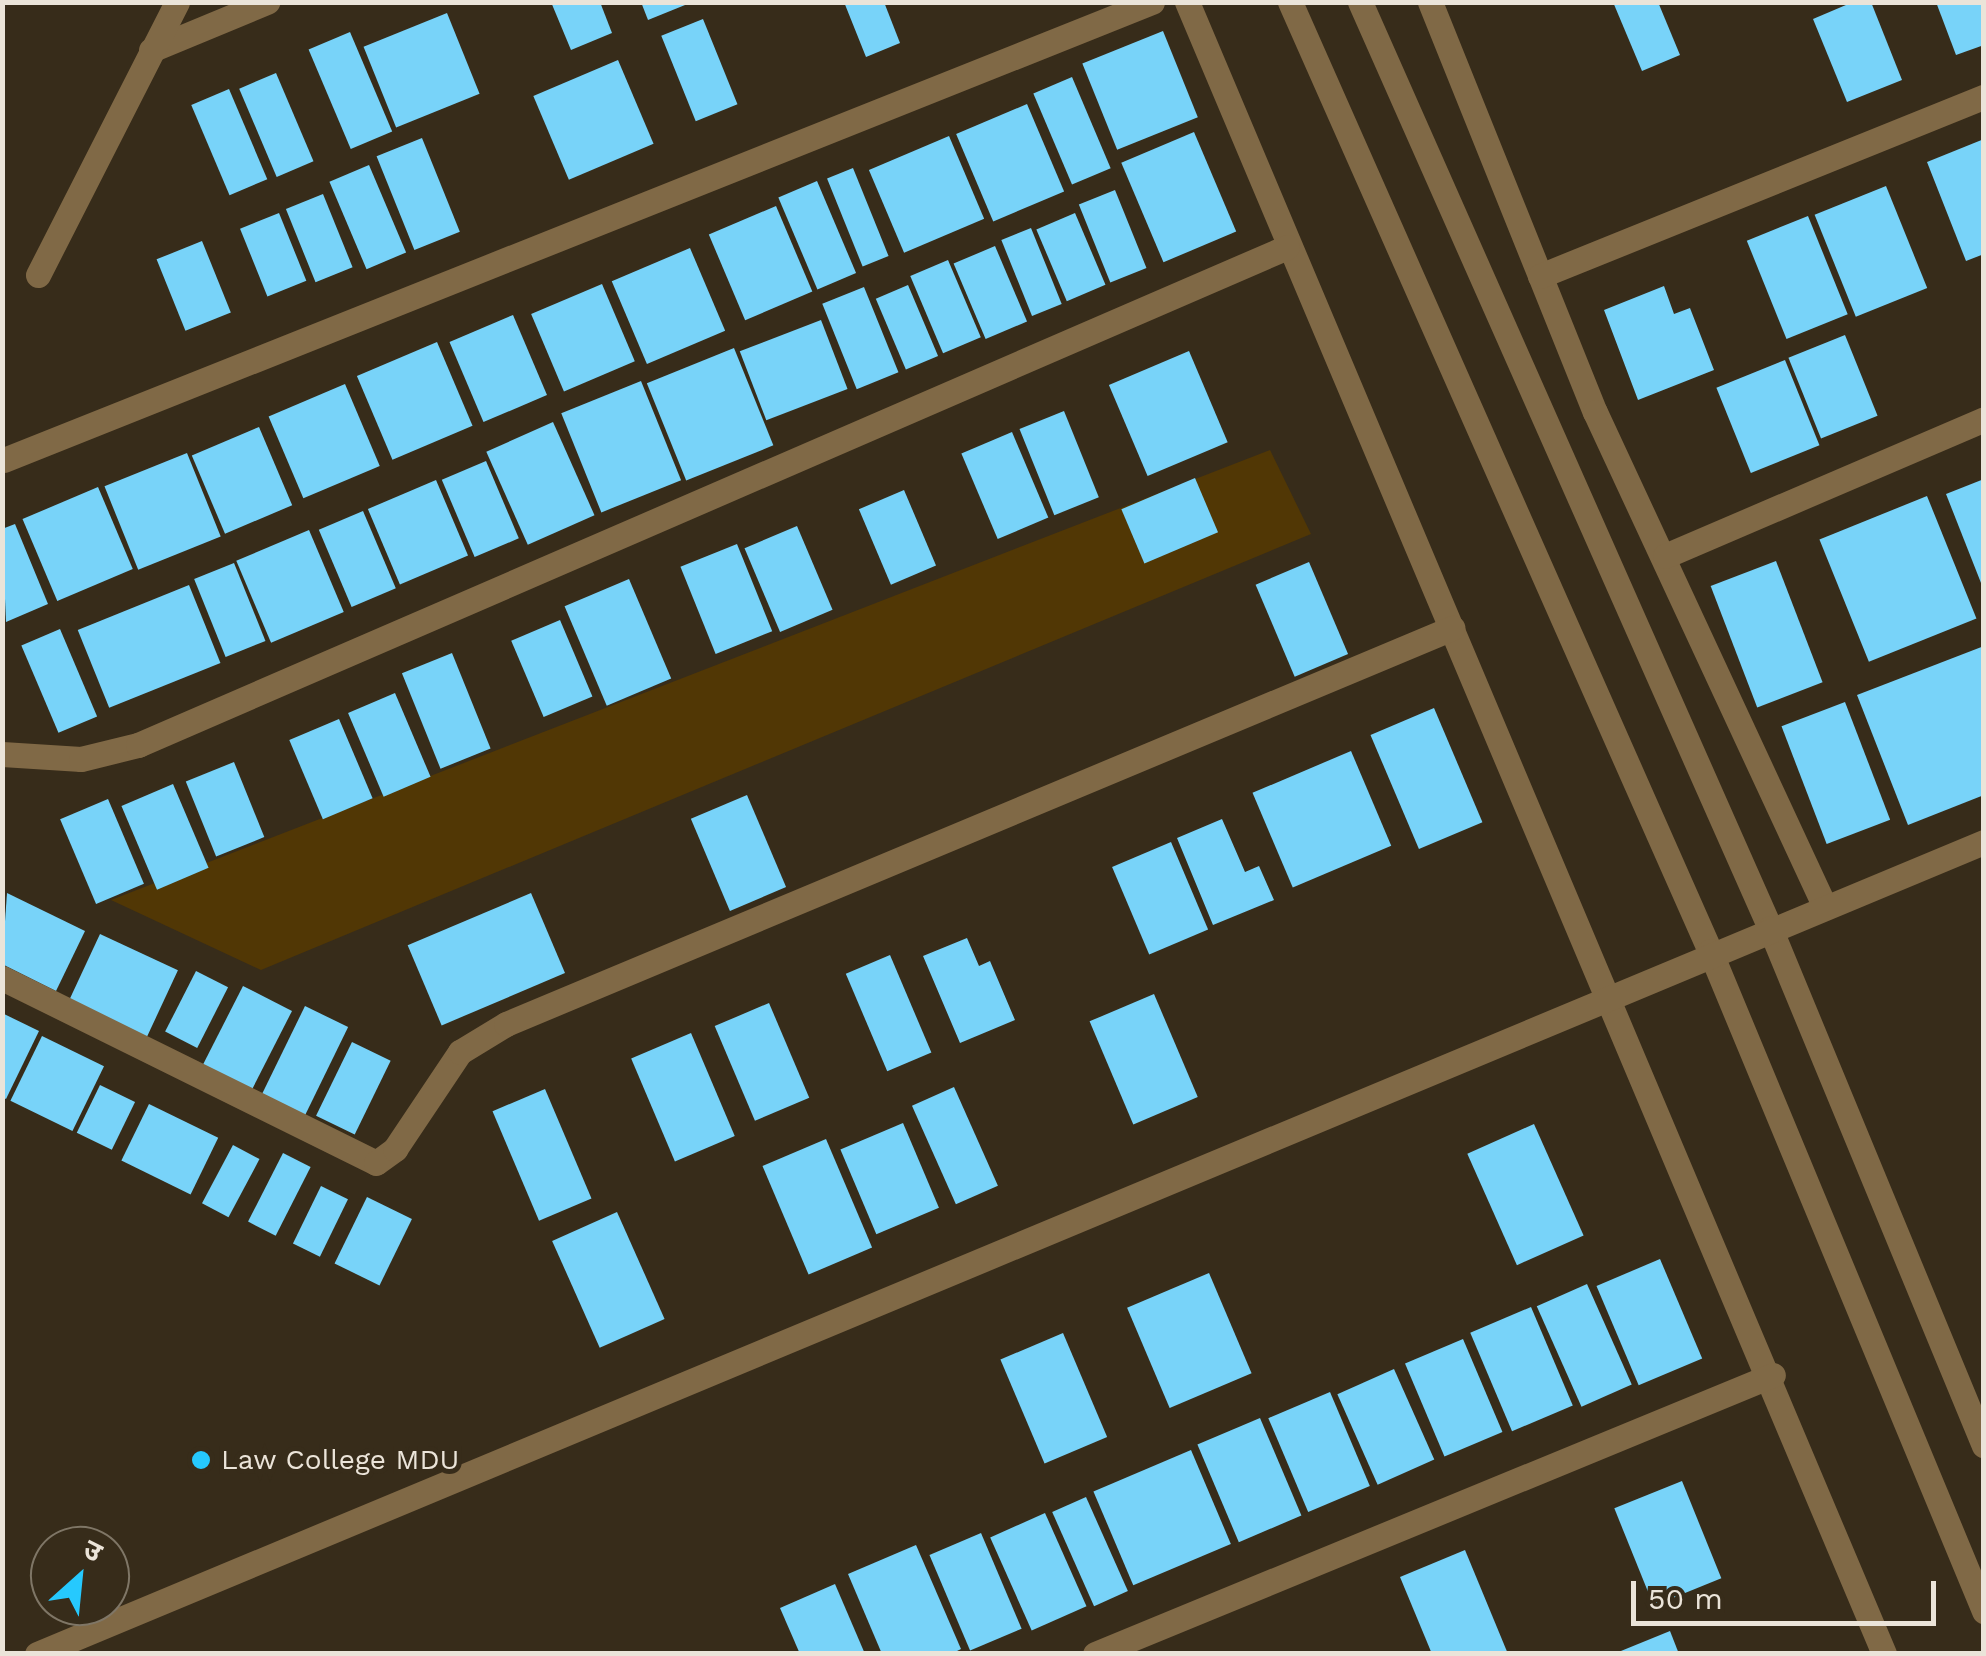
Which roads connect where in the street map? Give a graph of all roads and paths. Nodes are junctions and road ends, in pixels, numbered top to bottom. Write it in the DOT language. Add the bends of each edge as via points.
graph roads {
  1 [pos="176,2"];
  2 [pos="267,2"];
  3 [pos="1152,2"];
  4 [pos="1187,2"];
  5 [pos="1290,2"];
  6 [pos="1360,2"];
  7 [pos="1431,3"];
  8 [pos="150,50"];
  9 [pos="1984,97"];
  10 [pos="1287,246"];
  11 [pos="38,275"];
  12 [pos="1540,276"];
  13 [pos="1984,419"];
  14 [pos="4,460"];
  15 [pos="1665,556"];
  16 [pos="1452,628"];
  17 [pos="2,754"];
  18 [pos="1984,842"];
  19 [pos="1825,907"];
  20 [pos="1770,928"];
  21 [pos="1710,951"];
  22 [pos="2,978"];
  23 [pos="1607,1006"];
  24 [pos="1772,1376"];
  25 [pos="1984,1446"];
  26 [pos="1984,1611"];
  27 [pos="37,1654"];
  28 [pos="1095,1654"];
  29 [pos="1884,1654"];
  1 -- 8 [label="street"];
  2 -- 8 [label="street"];
  3 -- 14 [label="street"];
  4 -- 10 [label="street"];
  5 -- 21 [label="street"];
  6 -- 20 [label="street"];
  7 -- 12 [label="street"];
  8 -- 11 [label="street"];
  9 -- 12 [label="street"];
  10 -- 16 [label="street"];
  10 -- 17 [label="street" via="138,745 81,759"];
  12 -- 15 [label="street"];
  13 -- 15 [label="street"];
  15 -- 19 [label="street"];
  16 -- 22 [label="street" via="506,1024 460,1052 395,1149 376,1162"];
  16 -- 23 [label="street"];
  18 -- 19 [label="street"];
  19 -- 20 [label="street"];
  20 -- 21 [label="street"];
  20 -- 25 [label="street"];
  21 -- 23 [label="street"];
  21 -- 26 [label="street"];
  23 -- 24 [label="street"];
  23 -- 27 [label="street"];
  24 -- 28 [label="street"];
  24 -- 29 [label="street"];
}
